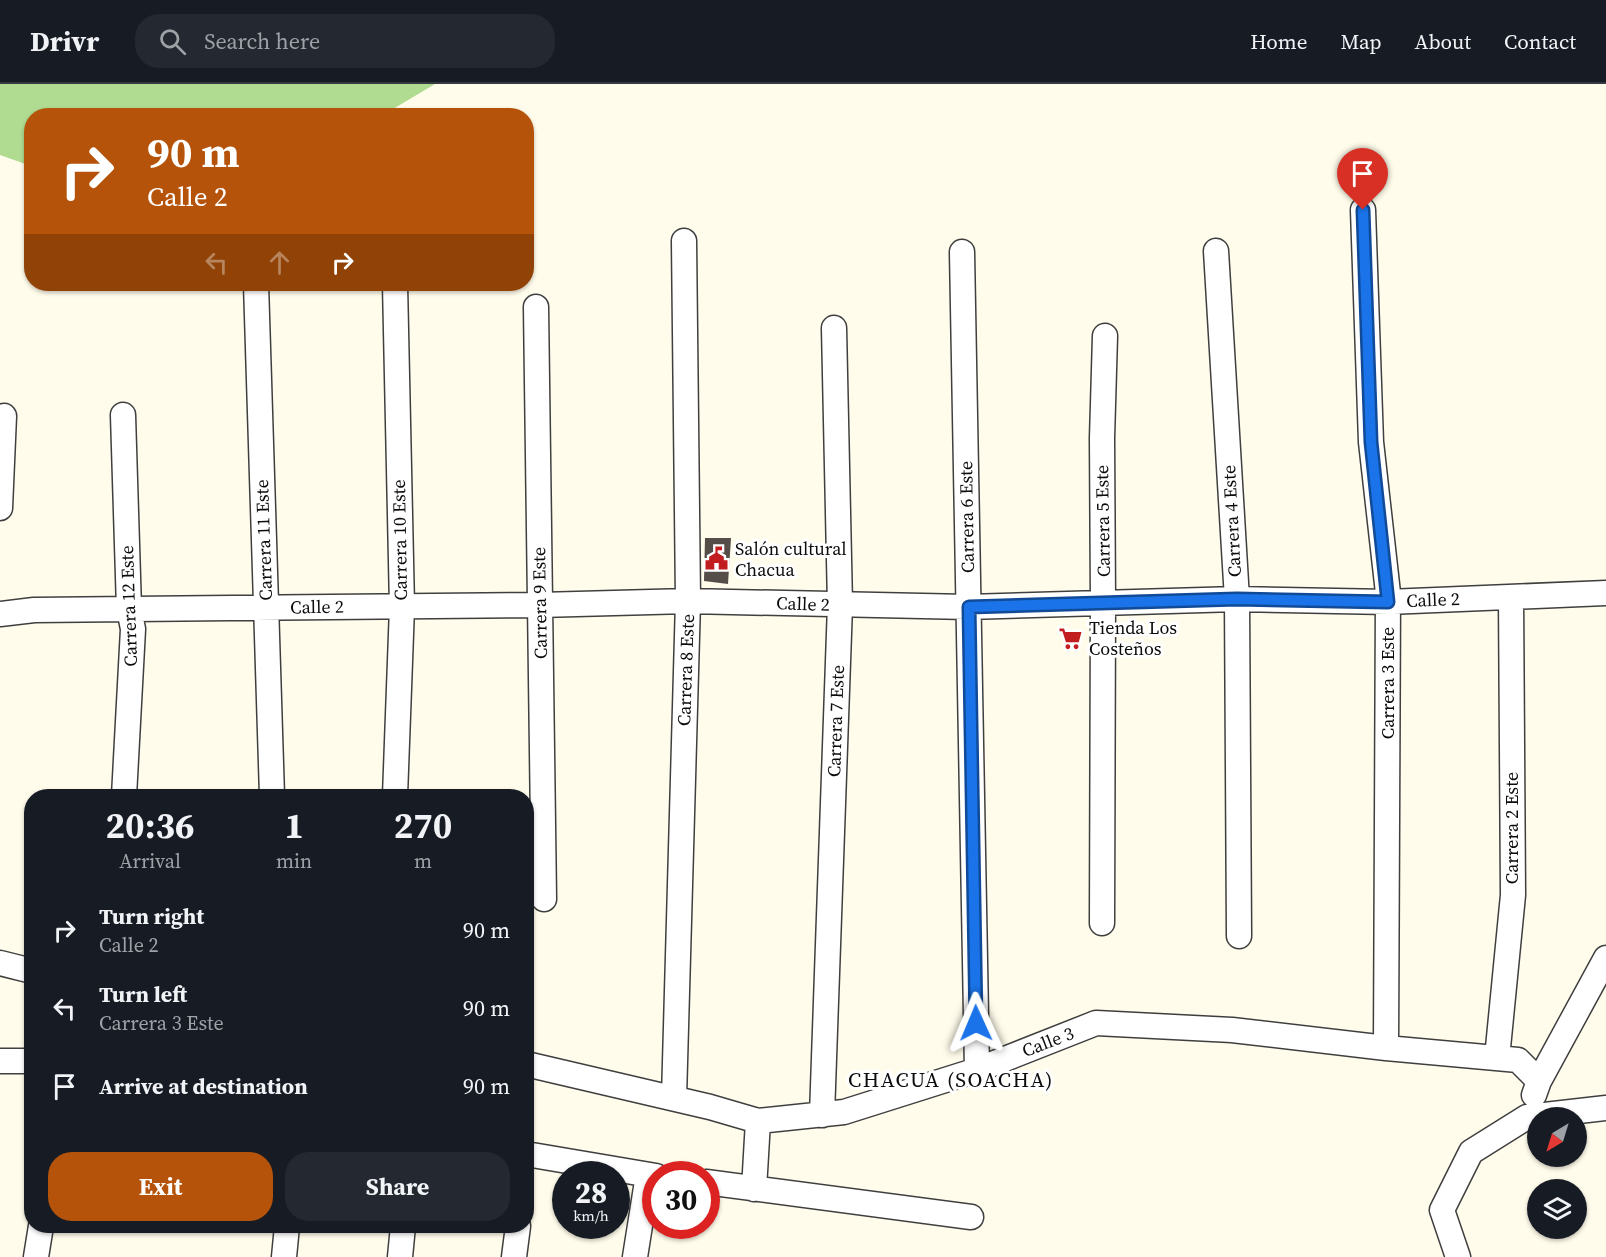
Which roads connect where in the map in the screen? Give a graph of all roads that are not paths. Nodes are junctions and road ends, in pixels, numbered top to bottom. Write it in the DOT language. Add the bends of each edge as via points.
graph roads {
  1 [pos="1363,210"];
  2 [pos="684,241"];
  3 [pos="1216,251"];
  4 [pos="962,252"];
  5 [pos="256,291"];
  6 [pos="395,291"];
  7 [pos="536,308"];
  8 [pos="834,328"];
  9 [pos="1105,336"];
  10 [pos="123,415"];
  11 [pos="4,416"];
  12 [pos="0,508"];
  13 [pos="1606,592"];
  14 [pos="1511,597"];
  15 [pos="1237,599"];
  16 [pos="688,601"];
  17 [pos="1103,602"];
  18 [pos="1388,602"];
  19 [pos="540,605"];
  20 [pos="840,605"];
  21 [pos="402,607"];
  22 [pos="969,607"];
  23 [pos="267,608"];
  24 [pos="129,609"];
  25 [pos="0,614"];
  26 [pos="124,789"];
  27 [pos="272,789"];
  28 [pos="395,789"];
  29 [pos="544,899"];
  30 [pos="1102,923"];
  31 [pos="1239,936"];
  32 [pos="1606,958"];
  33 [pos="0,963"];
  34 [pos="24,969"];
  35 [pos="1386,1048"];
  36 [pos="1497,1058"];
  37 [pos="0,1061"];
  38 [pos="24,1061"];
  39 [pos="534,1066"];
  40 [pos="976,1070"];
  41 [pos="1539,1082"];
  42 [pos="674,1098"];
  43 [pos="1530,1107"];
  44 [pos="1606,1108"];
  45 [pos="1587,1110"];
  46 [pos="822,1114"];
  47 [pos="1527,1117"];
  48 [pos="758,1121"];
  49 [pos="534,1155"];
  50 [pos="642,1173"];
  51 [pos="720,1184"];
  52 [pos="754,1189"];
  53 [pos="971,1217"];
  54 [pos="642,1223"];
  55 [pos="40,1233"];
  56 [pos="286,1233"];
  57 [pos="403,1233"];
  58 [pos="517,1233"];
  59 [pos="36,1257"];
  60 [pos="284,1257"];
  61 [pos="400,1257"];
  62 [pos="514,1257"];
  63 [pos="635,1257"];
  64 [pos="1458,1257"];
  1 -- 18 [label="street, Carrera 3 Este" via="1371,442"];
  2 -- 16 [label="street, Carrera 8 Este"];
  3 -- 15 [label="street, Carrera 4 Este"];
  4 -- 22 [label="street, Carrera 6 Este"];
  5 -- 23 [label="street, Carrera 11 Este"];
  6 -- 21 [label="street, Carrera 10 Este"];
  7 -- 19 [label="street, Carrera 9 Este"];
  8 -- 20 [label="street, Carrera 7 Este"];
  9 -- 17 [label="street, Carrera 5 Este"];
  10 -- 24 [label="street, Carrera 12 Este"];
  11 -- 12 [label="street"];
  13 -- 14 [label="street, Calle 2"];
  14 -- 18 [label="street, Calle 2"];
  14 -- 36 [label="street, Carrera 2 Este" via="1513,895"];
  15 -- 17 [label="street, Calle 2"];
  15 -- 18 [label="street, Calle 2"];
  15 -- 31 [label="street, Carrera 4 Este"];
  16 -- 19 [label="street, Calle 2"];
  16 -- 20 [label="street, Calle 2"];
  16 -- 42 [label="street, Carrera 8 Este"];
  17 -- 22 [label="street, Calle 2"];
  17 -- 30 [label="street, Carrera 5 Este"];
  18 -- 35 [label="street, Carrera 3 Este"];
  19 -- 21 [label="street, Calle 2"];
  19 -- 29 [label="street, Carrera 9 Este"];
  20 -- 22 [label="street, Calle 2"];
  20 -- 46 [label="street, Carrera 7 Este"];
  21 -- 23 [label="street, Calle 2"];
  21 -- 28 [label="street, Carrera 10 Este"];
  22 -- 40 [label="street, Carrera 6 Este"];
  23 -- 24 [label="street, Calle 2"];
  23 -- 27 [label="street, Carrera 11 Este"];
  24 -- 25 [label="street, Calle 2"];
  24 -- 26 [label="street, Carrera 12 Este" via="133,628"];
  32 -- 41 [label="street"];
  33 -- 34 [label="street"];
  35 -- 36 [label="street, Calle 3"];
  35 -- 40 [label="street, Calle 3" via="1233,1030 1096,1023"];
  36 -- 41 [label="street, Calle 3" via="1518,1060"];
  37 -- 38 [label="street"];
  39 -- 42 [label="street, Calle 3"];
  40 -- 46 [label="street, Calle 3" via="844,1112"];
  41 -- 43 [label="street"];
  42 -- 48 [label="street, Calle 3"];
  44 -- 45 [label="street"];
  46 -- 48 [label="street, Calle 3"];
  47 -- 64 [label="street" via="1471,1152 1442,1210"];
  48 -- 52 [label="street"];
  49 -- 50 [label="street"];
  51 -- 52 [label="street"];
  52 -- 53 [label="street"];
  54 -- 63 [label="street"];
  55 -- 59 [label="street"];
  56 -- 60 [label="street"];
  57 -- 61 [label="street"];
  58 -- 62 [label="street"];
}
